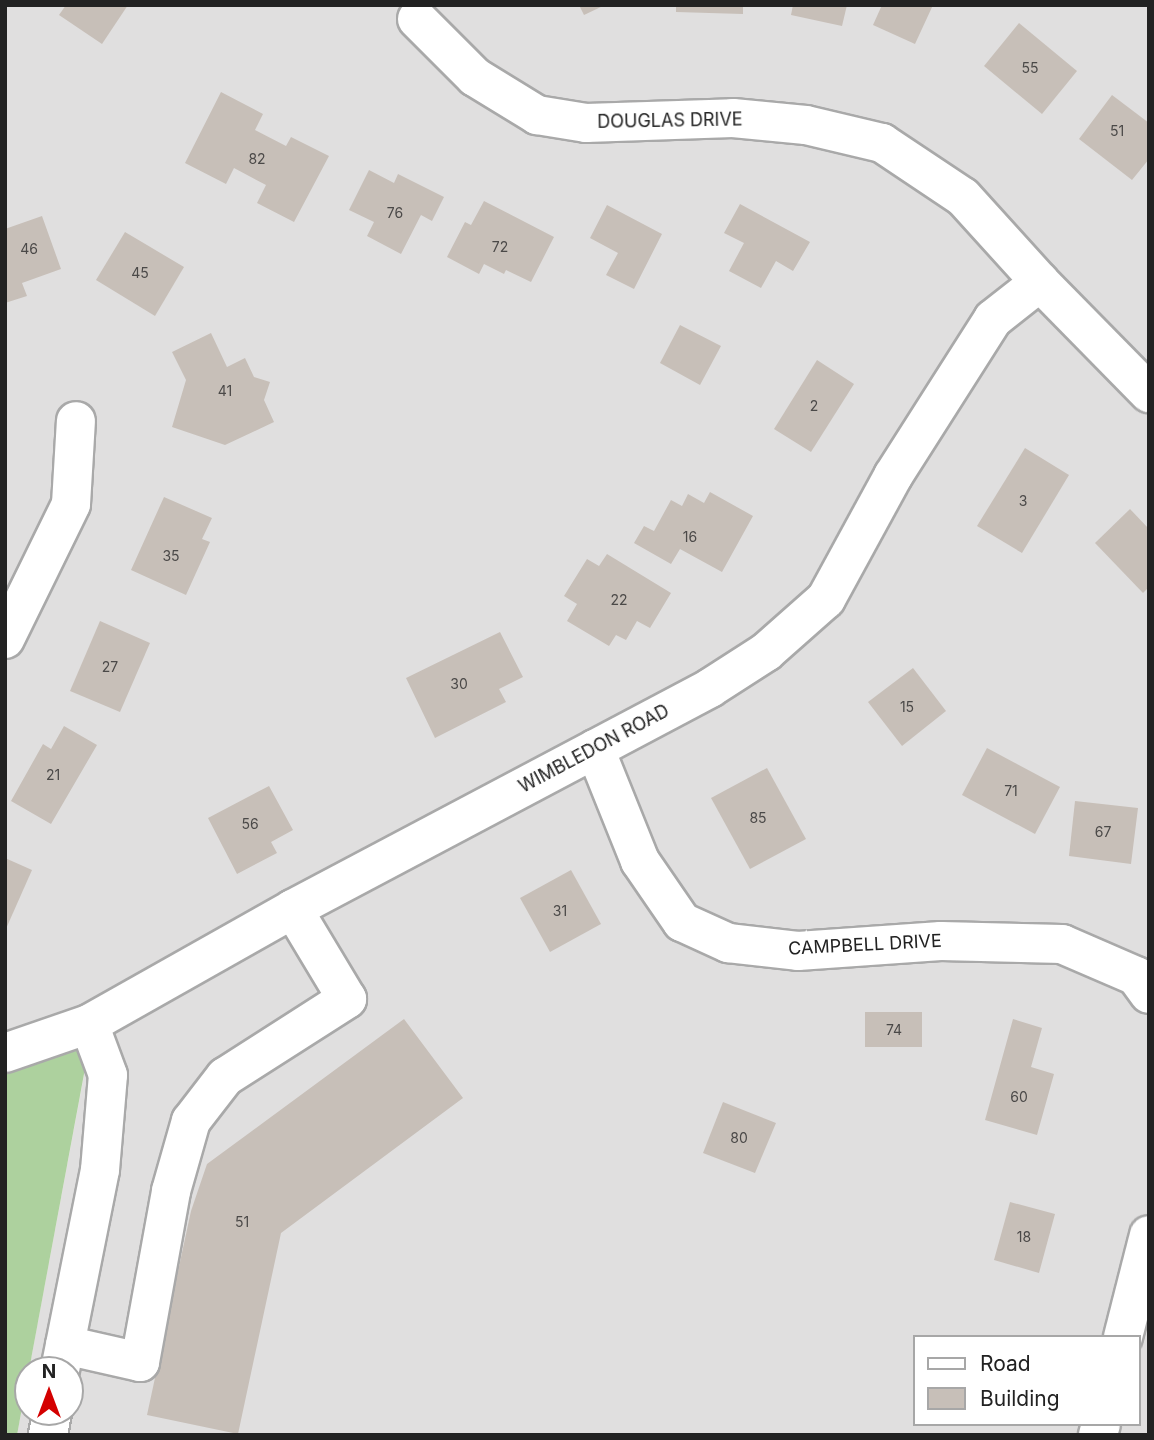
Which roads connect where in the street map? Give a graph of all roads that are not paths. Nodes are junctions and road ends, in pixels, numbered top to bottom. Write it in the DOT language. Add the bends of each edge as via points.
graph roads {
  1 [pos="417,19"];
  2 [pos="1040,282"];
  3 [pos="1149,393"];
  4 [pos="76,421"];
  5 [pos="5,639"];
  6 [pos="594,749"];
  7 [pos="293,909"];
  8 [pos="1149,994"];
  9 [pos="89,1024"];
  10 [pos="5,1053"];
  11 [pos="1149,1235"];
  12 [pos="1124,1335"];
  13 [pos="62,1356"];
  14 [pos="84,1359"];
  1 -- 2 [label="street, DOUGLAS DRIVE" via="475,77 537,115 586,123 733,118 806,125 882,143 963,197"];
  2 -- 3 [label="street, DOUGLAS DRIVE"];
  2 -- 6 [label="street, WIMBLEDON ROAD" via="993,319 893,475 826,599 766,652 710,688"];
  4 -- 5 [label="street" via="71,504"];
  6 -- 7 [label="street, WIMBLEDON ROAD"];
  6 -- 8 [label="street, CAMPBELL DRIVE" via="640,861 682,922 728,943 798,951 942,941 1062,944 1136,976"];
  7 -- 9 [label="street, WIMBLEDON ROAD"];
  7 -- 14 [label="street" via="347,999 225,1077 191,1121 171,1191 140,1362"];
  9 -- 10 [label="street, WIMBLEDON ROAD"];
  9 -- 13 [label="street" via="108,1075 103,1143"];
  11 -- 12 [label="street"];
}
